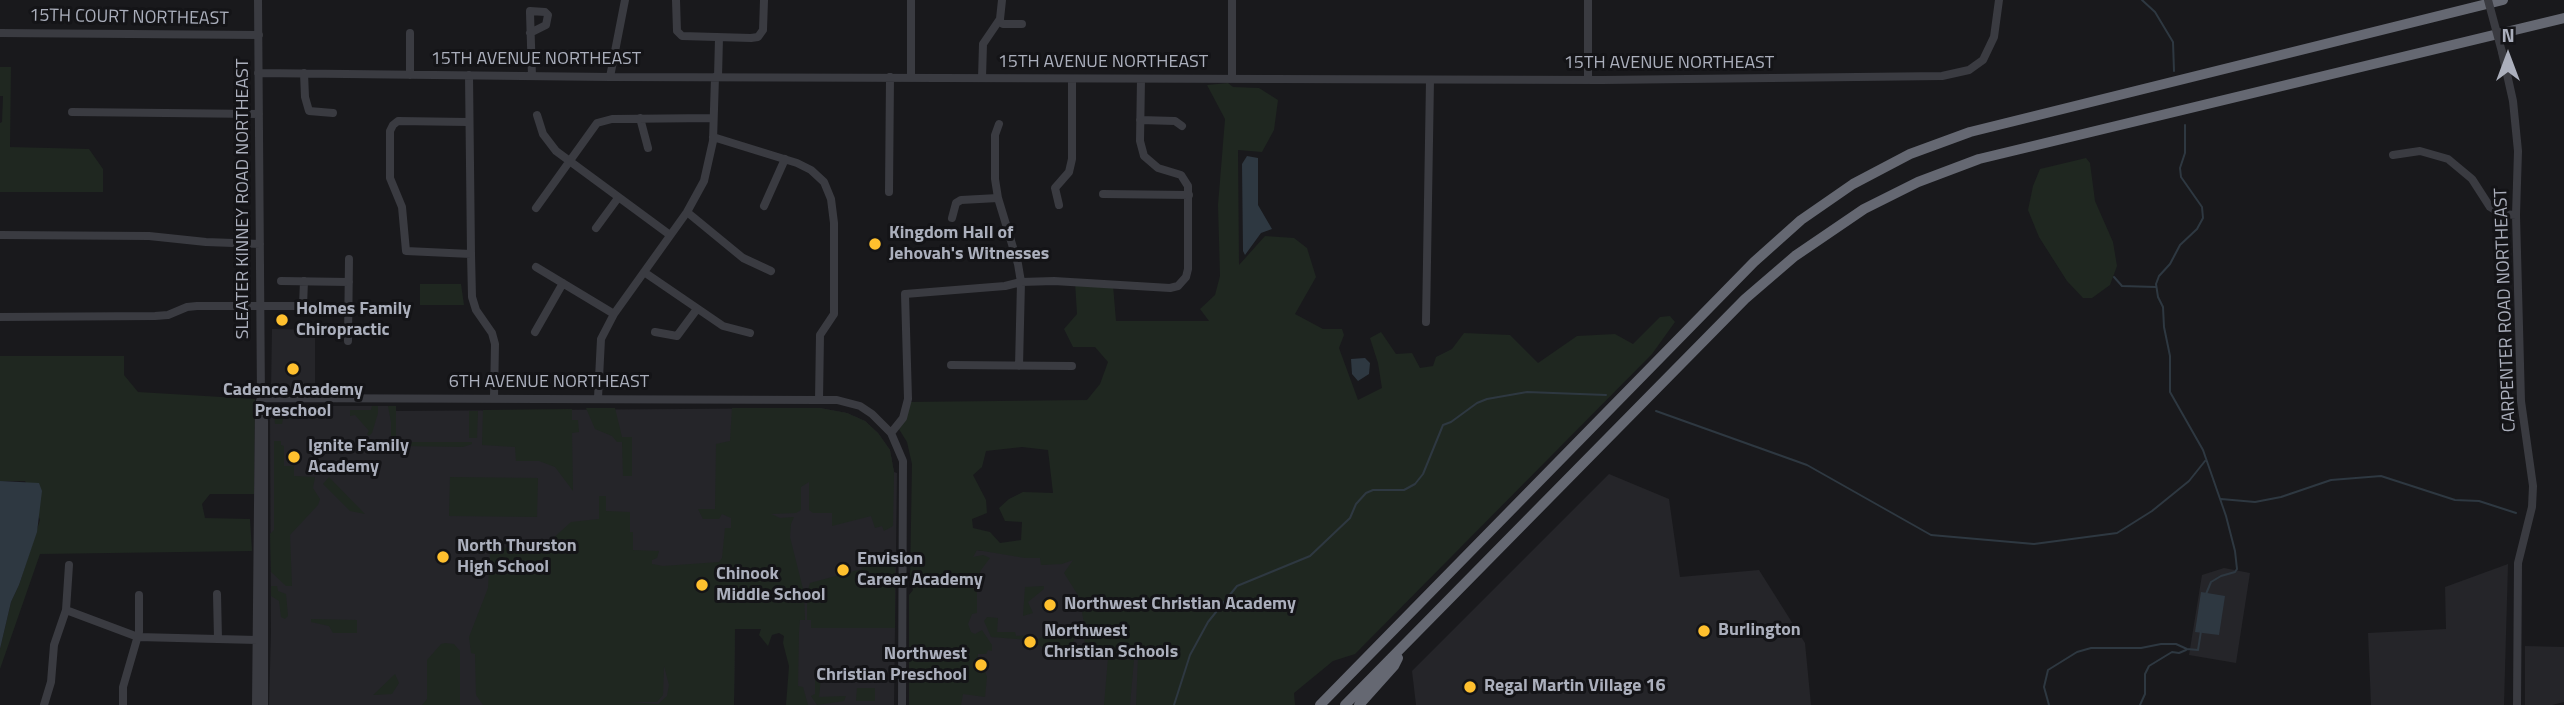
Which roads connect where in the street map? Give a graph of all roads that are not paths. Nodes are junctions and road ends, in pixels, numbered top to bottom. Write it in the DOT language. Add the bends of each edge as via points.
graph roads {
  1 [pos="258,0"];
  2 [pos="625,0"];
  3 [pos="676,0"];
  4 [pos="764,0"];
  5 [pos="911,0"];
  6 [pos="1002,0"];
  7 [pos="1232,0"];
  8 [pos="1588,0"];
  9 [pos="2000,0"];
  10 [pos="2488,0"];
  11 [pos="2503,0"];
  12 [pos="2564,18"];
  13 [pos="999,21"];
  14 [pos="1022,24"];
  15 [pos="0,33"];
  16 [pos="410,33"];
  17 [pos="530,33"];
  18 [pos="258,35"];
  19 [pos="719,37"];
  20 [pos="258,73"];
  21 [pos="304,73"];
  22 [pos="410,75"];
  23 [pos="469,75"];
  24 [pos="531,76"];
  25 [pos="610,77"];
  26 [pos="716,77"];
  27 [pos="890,77"];
  28 [pos="911,78"];
  29 [pos="982,78"];
  30 [pos="1072,79"];
  31 [pos="1141,79"];
  32 [pos="1232,79"];
  33 [pos="1430,80"];
  34 [pos="1588,80"];
  35 [pos="72,113"];
  36 [pos="333,113"];
  37 [pos="259,114"];
  38 [pos="537,115"];
  39 [pos="640,118"];
  40 [pos="713,118"];
  41 [pos="1140,120"];
  42 [pos="468,122"];
  43 [pos="999,124"];
  44 [pos="1182,126"];
  45 [pos="713,137"];
  46 [pos="648,148"];
  47 [pos="2393,155"];
  48 [pos="785,159"];
  49 [pos="569,162"];
  50 [pos="890,192"];
  51 [pos="1102,194"];
  52 [pos="1189,195"];
  53 [pos="618,198"];
  54 [pos="998,198"];
  55 [pos="1059,205"];
  56 [pos="764,206"];
  57 [pos="536,208"];
  58 [pos="687,212"];
  59 [pos="2516,215"];
  60 [pos="952,218"];
  61 [pos="596,228"];
  62 [pos="0,235"];
  63 [pos="670,235"];
  64 [pos="260,244"];
  65 [pos="471,254"];
  66 [pos="349,259"];
  67 [pos="536,267"];
  68 [pos="771,271"];
  69 [pos="644,272"];
  70 [pos="281,281"];
  71 [pos="303,281"];
  72 [pos="349,282"];
  73 [pos="1021,282"];
  74 [pos="563,283"];
  75 [pos="260,306"];
  76 [pos="303,306"];
  77 [pos="698,309"];
  78 [pos="349,310"];
  79 [pos="614,314"];
  80 [pos="0,317"];
  81 [pos="1426,322"];
  82 [pos="534,332"];
  83 [pos="655,332"];
  84 [pos="750,333"];
  85 [pos="348,341"];
  86 [pos="951,365"];
  87 [pos="1019,366"];
  88 [pos="1072,366"];
  89 [pos="261,398"];
  90 [pos="494,398"];
  91 [pos="598,398"];
  92 [pos="819,400"];
  93 [pos="891,433"];
  94 [pos="69,565"];
  95 [pos="139,594"];
  96 [pos="217,594"];
  97 [pos="66,610"];
  98 [pos="138,637"];
  99 [pos="218,639"];
  100 [pos="257,640"];
  101 [pos="1401,649"];
  102 [pos="44,705"];
  103 [pos="123,705"];
  104 [pos="256,705"];
  105 [pos="264,705"];
  106 [pos="902,705"];
  107 [pos="1320,705"];
  108 [pos="1345,705"];
  109 [pos="1359,705"];
  110 [pos="2517,705"];
  1 -- 18 [label="street, SLEATER KINNEY ROAD NORTHEAST"];
  2 -- 25 [label="street"];
  3 -- 19 [label="street" via="677,31 682,36"];
  4 -- 19 [label="street" via="762,35"];
  5 -- 28 [label="street"];
  6 -- 13 [label="street"];
  7 -- 32 [label="street"];
  8 -- 34 [label="street"];
  9 -- 34 [label="street, 15TH AVENUE NORTHEAST" via="1994,37 1983,60 1947,76"];
  10 -- 59 [label="street, CARPENTER ROAD NORTHEAST, bridge" via="2513,100"];
  11 -- 107 [label="highway" via="1970,132 1910,154 1853,184 1801,220 1754,262"];
  12 -- 101 [label="highway" via="1979,159 1864,209 1795,256 1754,291"];
  13 -- 14 [label="street"];
  13 -- 29 [label="street" via="983,44"];
  15 -- 18 [label="street, 15TH COURT NORTHEAST"];
  16 -- 22 [label="street"];
  17 -- 24 [label="street"];
  18 -- 20 [label="street, SLEATER KINNEY ROAD NORTHEAST"];
  19 -- 26 [label="street"];
  20 -- 21 [label="street, 15TH AVENUE NORTHEAST"];
  20 -- 37 [label="street, SLEATER KINNEY ROAD NORTHEAST"];
  21 -- 22 [label="street, 15TH AVENUE NORTHEAST"];
  21 -- 36 [label="street" via="309,111"];
  22 -- 23 [label="street, 15TH AVENUE NORTHEAST"];
  23 -- 24 [label="street, 15TH AVENUE NORTHEAST"];
  23 -- 42 [label="street"];
  24 -- 25 [label="street, 15TH AVENUE NORTHEAST"];
  25 -- 26 [label="street, 15TH AVENUE NORTHEAST"];
  26 -- 27 [label="street, 15TH AVENUE NORTHEAST"];
  26 -- 40 [label="street"];
  27 -- 28 [label="street, 15TH AVENUE NORTHEAST"];
  27 -- 50 [label="street"];
  28 -- 29 [label="street, 15TH AVENUE NORTHEAST"];
  29 -- 30 [label="street, 15TH AVENUE NORTHEAST"];
  30 -- 31 [label="street, 15TH AVENUE NORTHEAST"];
  30 -- 55 [label="street" via="1072,159 1069,172 1055,188"];
  31 -- 32 [label="street, 15TH AVENUE NORTHEAST"];
  31 -- 41 [label="street"];
  32 -- 33 [label="street, 15TH AVENUE NORTHEAST"];
  33 -- 34 [label="street, 15TH AVENUE NORTHEAST"];
  33 -- 81 [label="street"];
  35 -- 37 [label="street"];
  37 -- 64 [label="street, SLEATER KINNEY ROAD NORTHEAST"];
  38 -- 49 [label="street" via="543,134"];
  39 -- 40 [label="street"];
  39 -- 46 [label="street"];
  39 -- 49 [label="street" via="597,124"];
  40 -- 45 [label="street"];
  41 -- 44 [label="street" via="1175,121"];
  41 -- 52 [label="street" via="1144,156 1158,168 1181,175"];
  42 -- 65 [label="street"];
  42 -- 65 [label="street" via="396,122 390,131 390,178 402,207 406,251"];
  43 -- 54 [label="street" via="995,135"];
  45 -- 48 [label="street"];
  45 -- 58 [label="street" via="704,181"];
  47 -- 59 [label="street" via="2420,151 2448,159 2472,179 2490,207"];
  48 -- 56 [label="street"];
  48 -- 92 [label="street" via="811,170 824,182 832,211 834,314 821,335"];
  49 -- 53 [label="street"];
  49 -- 57 [label="street"];
  51 -- 52 [label="street"];
  52 -- 73 [label="street" via="1184,281 1170,288"];
  53 -- 61 [label="street"];
  53 -- 63 [label="street"];
  54 -- 60 [label="street" via="961,201"];
  54 -- 73 [label="street"];
  58 -- 63 [label="street"];
  58 -- 68 [label="street" via="743,258"];
  59 -- 110 [label="street, CARPENTER ROAD NORTHEAST" via="2522,417 2533,485 2518,563"];
  62 -- 64 [label="street" via="149,236"];
  63 -- 69 [label="street"];
  64 -- 75 [label="street, SLEATER KINNEY ROAD NORTHEAST"];
  65 -- 90 [label="street" via="472,297 495,344"];
  66 -- 72 [label="street"];
  67 -- 74 [label="street"];
  69 -- 77 [label="street"];
  69 -- 79 [label="street"];
  70 -- 71 [label="street"];
  71 -- 72 [label="street"];
  71 -- 76 [label="street"];
  72 -- 78 [label="street"];
  73 -- 87 [label="street"];
  73 -- 93 [label="street" via="905,294 908,399 903,418"];
  74 -- 79 [label="street"];
  74 -- 82 [label="street"];
  75 -- 76 [label="street"];
  75 -- 80 [label="street" via="197,306 155,316"];
  75 -- 89 [label="street, SLEATER KINNEY ROAD NORTHEAST"];
  76 -- 78 [label="street"];
  77 -- 83 [label="street" via="677,336"];
  77 -- 84 [label="street" via="723,326"];
  78 -- 85 [label="street"];
  79 -- 91 [label="street" via="601,339"];
  86 -- 87 [label="street"];
  87 -- 88 [label="street"];
  89 -- 90 [label="street, 6TH AVENUE NORTHEAST"];
  89 -- 100 [label="street, SLEATER KINNEY ROAD NORTHEAST"];
  89 -- 105 [label="street, SLEATER KINNEY ROAD NORTHEAST"];
  90 -- 91 [label="street, 6TH AVENUE NORTHEAST"];
  91 -- 92 [label="street, 6TH AVENUE NORTHEAST"];
  92 -- 93 [label="street, 6TH AVENUE NORTHEAST" via="860,406"];
  93 -- 106 [label="street" via="903,461 904,477"];
  94 -- 97 [label="street"];
  95 -- 98 [label="street"];
  96 -- 99 [label="street"];
  97 -- 98 [label="street"];
  97 -- 102 [label="street" via="54,645"];
  98 -- 99 [label="street"];
  98 -- 103 [label="street" via="123,687"];
  99 -- 100 [label="street"];
  100 -- 104 [label="street, SLEATER KINNEY ROAD NORTHEAST"];
  101 -- 108 [label="highway"];
  101 -- 109 [label="highway" via="1394,666"];
}
